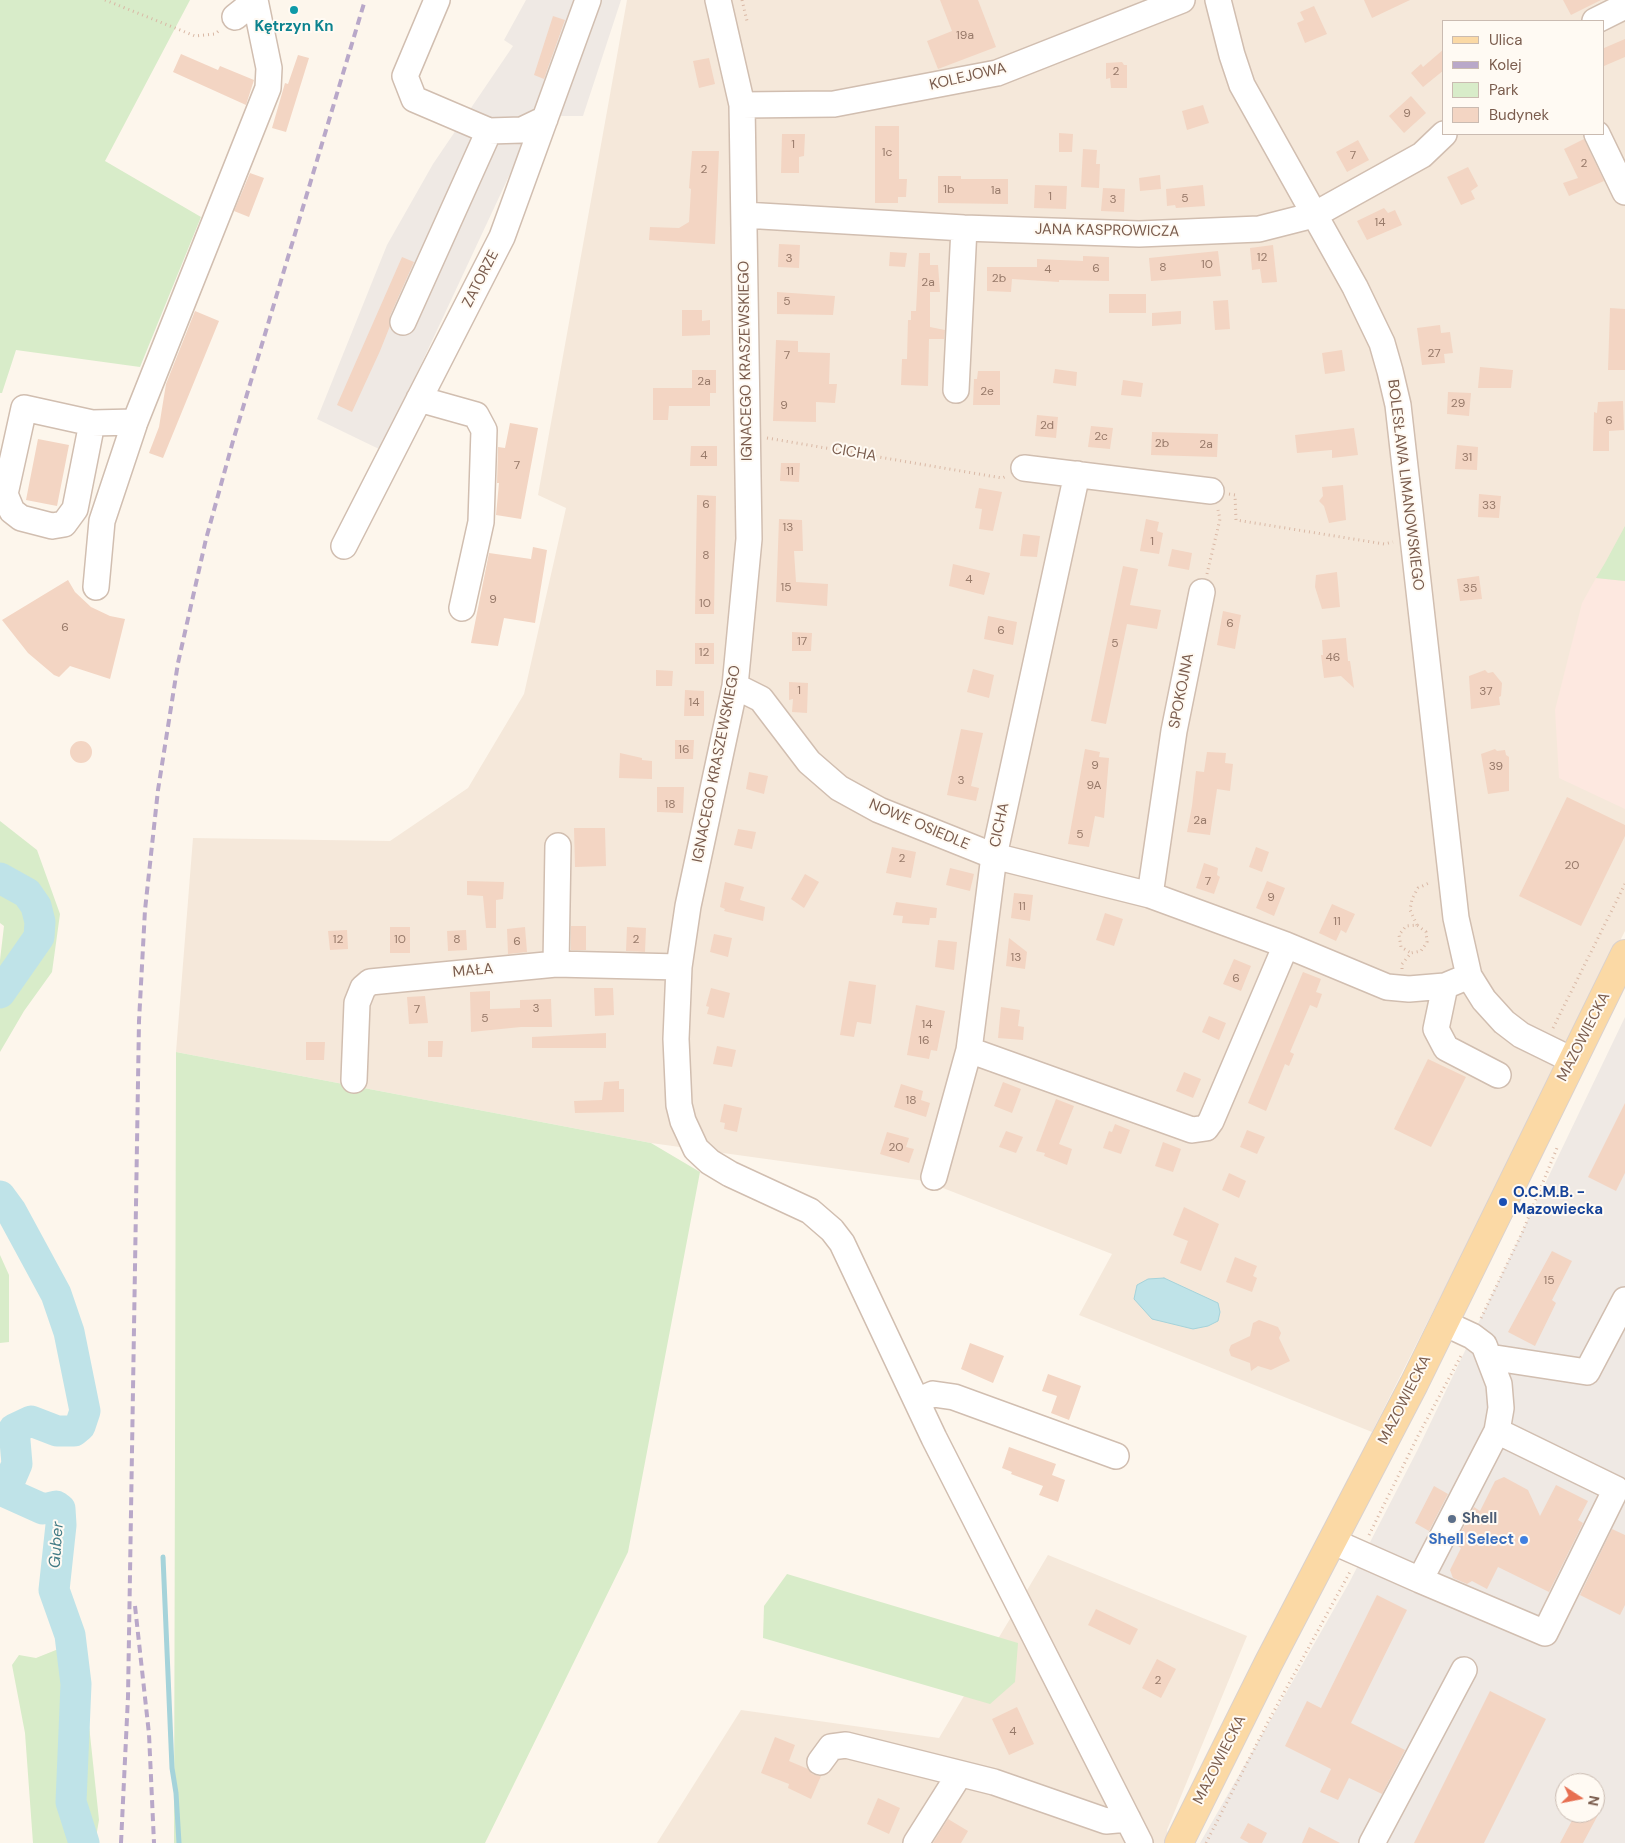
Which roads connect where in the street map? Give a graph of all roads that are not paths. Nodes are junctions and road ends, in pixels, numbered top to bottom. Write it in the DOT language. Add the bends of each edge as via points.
graph roads {
  1 [pos="437,0"];
  2 [pos="588,0"];
  3 [pos="718,0"];
  4 [pos="1182,0"];
  5 [pos="1218,0"];
  6 [pos="255,1"];
  7 [pos="1625,6"];
  8 [pos="235,17"];
  9 [pos="1597,20"];
  10 [pos="742,105"];
  11 [pos="545,119"];
  12 [pos="489,132"];
  13 [pos="1443,135"];
  14 [pos="1597,135"];
  15 [pos="1625,192"];
  16 [pos="744,215"];
  17 [pos="1314,215"];
  18 [pos="964,228"];
  19 [pos="403,322"];
  20 [pos="956,390"];
  21 [pos="419,399"];
  22 [pos="135,422"];
  23 [pos="92,423"];
  24 [pos="1024,468"];
  25 [pos="1077,474"];
  26 [pos="1211,491"];
  27 [pos="344,546"];
  28 [pos="96,587"];
  29 [pos="1202,592"];
  30 [pos="462,608"];
  31 [pos="735,686"];
  32 [pos="558,846"];
  33 [pos="994,856"];
  34 [pos="1150,895"];
  35 [pos="1286,945"];
  36 [pos="1625,954"];
  37 [pos="556,964"];
  38 [pos="679,966"];
  39 [pos="1469,976"];
  40 [pos="1445,986"];
  41 [pos="969,1050"];
  42 [pos="1572,1060"];
  43 [pos="1498,1075"];
  44 [pos="354,1080"];
  45 [pos="934,1177"];
  46 [pos="1625,1300"];
  47 [pos="1444,1323"];
  48 [pos="1489,1357"];
  49 [pos="917,1401"];
  50 [pos="1497,1432"];
  51 [pos="1116,1456"];
  52 [pos="1334,1542"];
  53 [pos="1420,1580"];
  54 [pos="1464,1670"];
  55 [pos="820,1762"];
  56 [pos="959,1775"];
  57 [pos="1128,1818"];
  58 [pos="916,1843"];
  59 [pos="1140,1843"];
  60 [pos="1179,1843"];
  61 [pos="1372,1843"];
  1 -- 12 [label="street" via="406,76 414,99"];
  2 -- 11 [label="street, ZATORZE"];
  3 -- 10 [label="street, IGNACEGO KRASZEWSKIEGO"];
  4 -- 10 [label="street, KOLEJOWA" via="997,73 834,104"];
  5 -- 17 [label="street, BOLESŁAWA LIMANOWSKIEGO" via="1242,85"];
  6 -- 8 [label="street"];
  6 -- 22 [label="street" via="269,68 268,88"];
  7 -- 9 [label="street"];
  10 -- 16 [label="street, IGNACEGO KRASZEWSKIEGO"];
  11 -- 12 [label="street" via="522,130"];
  11 -- 21 [label="street, ZATORZE" via="502,237"];
  12 -- 19 [label="street"];
  13 -- 17 [label="street, JANA KASPROWICZA" via="1422,155"];
  14 -- 15 [label="street"];
  16 -- 18 [label="street, JANA KASPROWICZA"];
  16 -- 31 [label="street, IGNACEGO KRASZEWSKIEGO" via="749,539"];
  17 -- 18 [label="street, JANA KASPROWICZA" via="1259,229 1139,234"];
  17 -- 39 [label="street, BOLESŁAWA LIMANOWSKIEGO" via="1382,343 1398,405 1456,918"];
  18 -- 20 [label="street"];
  21 -- 27 [label="street, ZATORZE"];
  21 -- 30 [label="street" via="476,415 484,430 481,522"];
  22 -- 23 [label="street"];
  22 -- 28 [label="street" via="102,521"];
  23 -- 23 [label="street" via="24,408 5,494 12,511 21,518 52,526 64,524 75,510"];
  24 -- 25 [label="street"];
  25 -- 26 [label="street"];
  25 -- 33 [label="street, CICHA"];
  29 -- 34 [label="street, SPOKOJNA" via="1174,731"];
  31 -- 33 [label="street, NOWE OSIEDLE" via="761,699 809,762 839,788 879,810"];
  31 -- 38 [label="street, IGNACEGO KRASZEWSKIEGO" via="688,906"];
  32 -- 37 [label="street"];
  33 -- 34 [label="street, NOWE OSIEDLE"];
  33 -- 41 [label="street, CICHA"];
  34 -- 35 [label="street, NOWE OSIEDLE"];
  35 -- 40 [label="street, NOWE OSIEDLE" via="1387,987"];
  35 -- 41 [label="street" via="1206,1128 1192,1130"];
  36 -- 42 [label="main road, MAZOWIECKA"];
  37 -- 38 [label="street, MAŁA"];
  37 -- 44 [label="street, MAŁA" via="370,982 363,988 357,1003"];
  38 -- 49 [label="street, IGNACEGO KRASZEWSKIEGO" via="676,1038 679,1105 696,1149 718,1167 810,1210 832,1230 854,1264"];
  39 -- 40 [label="street, NOWE OSIEDLE"];
  39 -- 42 [label="street" via="1484,1000 1504,1022 1538,1045"];
  40 -- 43 [label="street" via="1436,1029 1446,1048"];
  41 -- 45 [label="street, CICHA"];
  42 -- 47 [label="main road, MAZOWIECKA"];
  46 -- 48 [label="street" via="1587,1372"];
  47 -- 48 [label="street" via="1484,1345"];
  47 -- 52 [label="main road, MAZOWIECKA"];
  48 -- 50 [label="street" via="1499,1384 1501,1408"];
  49 -- 51 [label="street" via="932,1394 954,1397"];
  49 -- 57 [label="street, IGNACEGO KRASZEWSKIEGO"];
  50 -- 53 [label="street"];
  50 -- 53 [label="street" via="1616,1489 1545,1633"];
  52 -- 53 [label="street"];
  52 -- 60 [label="main road, MAZOWIECKA" via="1269,1662"];
  54 -- 61 [label="street"];
  55 -- 56 [label="street" via="831,1747 846,1745"];
  56 -- 57 [label="street" via="994,1782 1106,1821"];
  56 -- 58 [label="street"];
  57 -- 59 [label="street, IGNACEGO KRASZEWSKIEGO"];
}
